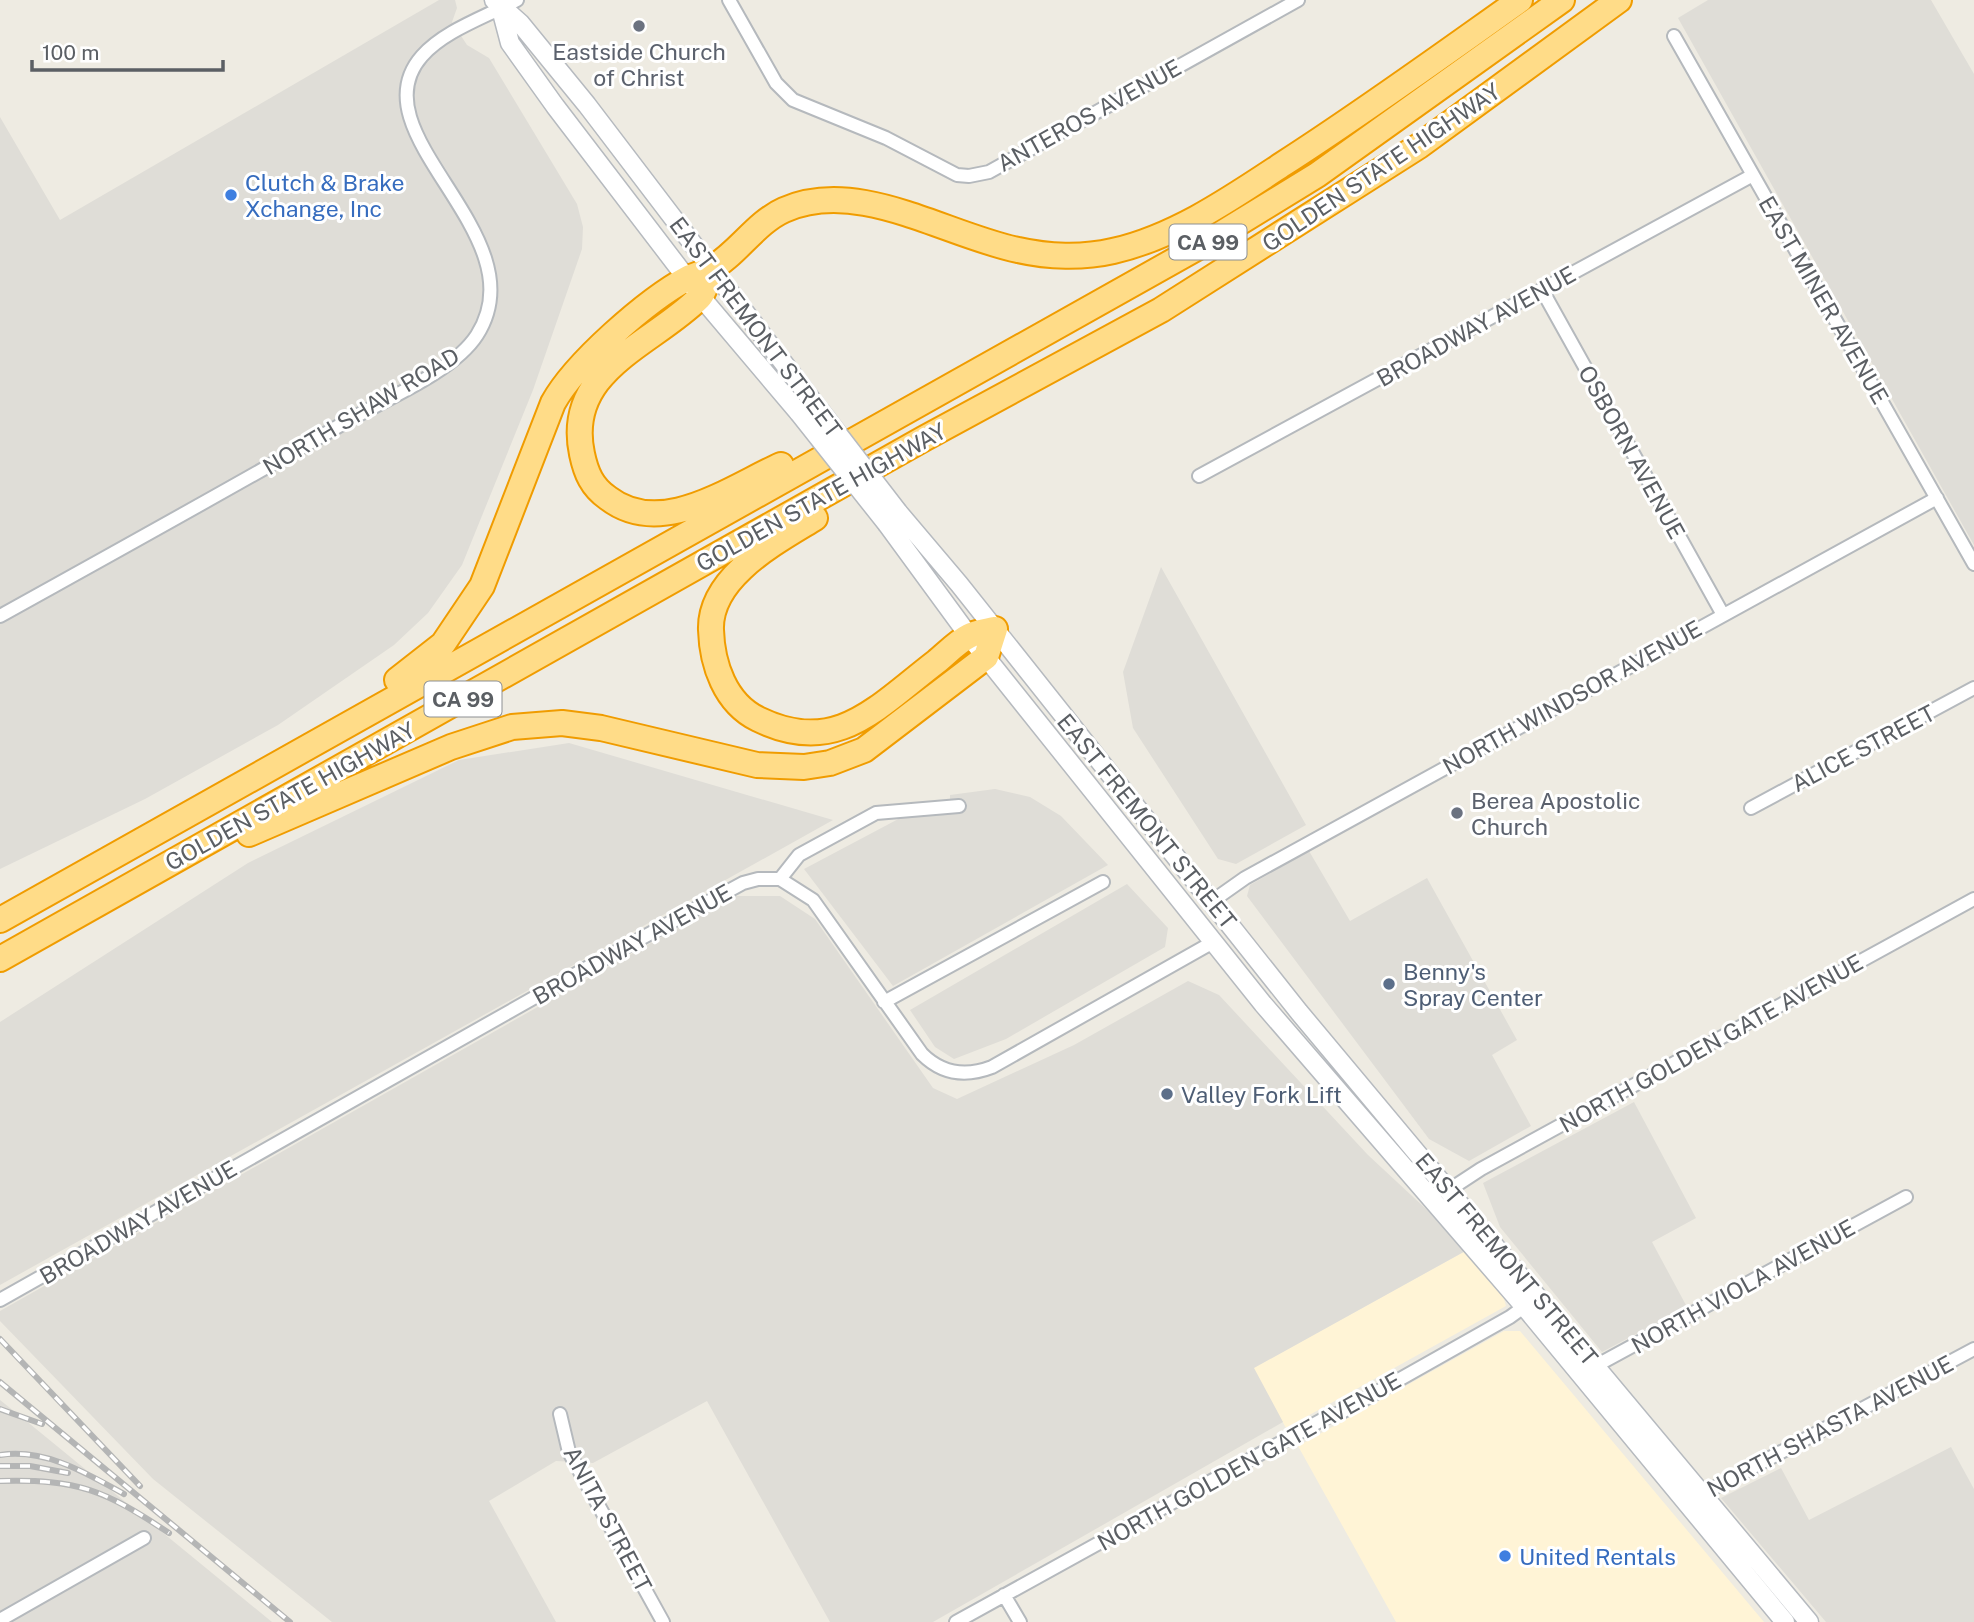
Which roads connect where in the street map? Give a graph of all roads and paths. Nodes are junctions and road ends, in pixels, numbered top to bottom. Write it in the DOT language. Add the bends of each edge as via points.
graph roads {
  1 [pos="729,0"];
  2 [pos="1297,0"];
  3 [pos="1520,0"];
  4 [pos="1562,0"];
  5 [pos="1619,0"];
  6 [pos="504,3"];
  7 [pos="1674,36"];
  8 [pos="1754,175"];
  9 [pos="711,269"];
  10 [pos="694,288"];
  11 [pos="1542,290"];
  12 [pos="925,438"];
  13 [pos="834,452"];
  14 [pos="1199,476"];
  15 [pos="1937,498"];
  16 [pos="893,518"];
  17 [pos="1974,564"];
  18 [pos="1722,614"];
  19 [pos="0,616"];
  20 [pos="995,629"];
  21 [pos="969,636"];
  22 [pos="986,657"];
  23 [pos="1974,688"];
  24 [pos="248,781"];
  25 [pos="959,806"];
  26 [pos="1751,808"];
  27 [pos="151,874"];
  28 [pos="780,879"];
  29 [pos="1102,882"];
  30 [pos="1974,899"];
  31 [pos="1211,902"];
  32 [pos="1193,915"];
  33 [pos="0,920"];
  34 [pos="1215,942"];
  35 [pos="0,959"];
  36 [pos="884,1002"];
  37 [pos="1449,1190"];
  38 [pos="1906,1197"];
  39 [pos="0,1300"];
  40 [pos="1531,1301"];
  41 [pos="1974,1349"];
  42 [pos="1596,1366"];
  43 [pos="1580,1375"];
  44 [pos="560,1414"];
  45 [pos="1694,1498"];
  46 [pos="145,1538"];
  47 [pos="1004,1595"];
  48 [pos="0,1620"];
  49 [pos="663,1622"];
  50 [pos="956,1622"];
  51 [pos="1020,1622"];
  52 [pos="1785,1622"];
  53 [pos="1810,1622"];
  1 -- 2 [label="street, ANTEROS AVENUE" via="776,83 793,100 886,138 946,170 969,176 989,172"];
  3 -- 9 [label="highway" via="1340,127 1246,188 1154,239 1111,251 1063,256 1017,250 863,203 826,198 783,211"];
  4 -- 13 [label="highway, GOLDEN STATE HIGHWAY / CA 99" via="1317,175 1211,240"];
  5 -- 12 [label="highway, GOLDEN STATE HIGHWAY / CA 99" via="1325,209 1161,310"];
  6 -- 9 [label="main road, EAST FREMONT STREET"];
  6 -- 10 [label="main road, EAST FREMONT STREET" via="510,43"];
  6 -- 19 [label="street, NORTH SHAW ROAD" via="424,53 411,72 406,94 411,123 488,259 491,299 470,345 456,359"];
  7 -- 8 [label="street, EAST MINER AVENUE"];
  8 -- 11 [label="street, BROADWAY AVENUE"];
  8 -- 15 [label="street, EAST MINER AVENUE"];
  9 -- 10 [label="highway"];
  9 -- 16 [label="main road, EAST FREMONT STREET, bridge" via="814,403"];
  10 -- 13 [label="highway" via="624,354 587,397 579,442 596,490 614,503 655,516 694,506 809,451"];
  10 -- 16 [label="main road, EAST FREMONT STREET, bridge"];
  10 -- 24 [label="highway" via="609,339 565,380 482,586 443,644"];
  11 -- 14 [label="street, BROADWAY AVENUE"];
  11 -- 18 [label="street, OSBORN AVENUE"];
  12 -- 21 [label="highway" via="896,469 790,533 731,579 719,595 710,621 712,651 724,686 749,715 782,731 818,734 855,722"];
  12 -- 27 [label="highway, GOLDEN STATE HIGHWAY / CA 99"];
  13 -- 24 [label="highway, GOLDEN STATE HIGHWAY / CA 99"];
  15 -- 17 [label="street, EAST MINER AVENUE"];
  15 -- 18 [label="street, NORTH WINDSOR AVENUE"];
  16 -- 20 [label="main road, EAST FREMONT STREET"];
  16 -- 21 [label="main road, EAST FREMONT STREET"];
  18 -- 31 [label="street, NORTH WINDSOR AVENUE" via="1245,878"];
  20 -- 21 [label="highway"];
  20 -- 22 [label="highway"];
  20 -- 31 [label="main road, EAST FREMONT STREET"];
  21 -- 22 [label="main road, EAST FREMONT STREET"];
  22 -- 27 [label="highway" via="864,750 830,763 757,765 601,728 562,723 512,727 451,747"];
  22 -- 32 [label="main road, EAST FREMONT STREET"];
  23 -- 26 [label="street, ALICE STREET"];
  24 -- 33 [label="highway, GOLDEN STATE HIGHWAY / CA 99"];
  25 -- 28 [label="street" via="876,813 799,855"];
  27 -- 35 [label="highway, GOLDEN STATE HIGHWAY / CA 99"];
  28 -- 36 [label="street" via="813,900"];
  28 -- 39 [label="street, BROADWAY AVENUE" via="758,879 724,892"];
  29 -- 36 [label="street"];
  30 -- 37 [label="street, NORTH GOLDEN GATE AVENUE"];
  31 -- 32 [label="main road"];
  31 -- 37 [label="main road, EAST FREMONT STREET"];
  32 -- 34 [label="main road, EAST FREMONT STREET"];
  34 -- 36 [label="street" via="992,1067 972,1073 944,1070 929,1061"];
  34 -- 40 [label="main road, EAST FREMONT STREET" via="1315,1065"];
  37 -- 40 [label="main road, EAST FREMONT STREET"];
  38 -- 42 [label="street, NORTH VIOLA AVENUE"];
  40 -- 42 [label="main road, EAST FREMONT STREET"];
  40 -- 43 [label="main road, EAST FREMONT STREET"];
  40 -- 47 [label="street, NORTH GOLDEN GATE AVENUE" via="1376,1393"];
  41 -- 45 [label="street, NORTH SHASTA AVENUE"];
  42 -- 43 [label="street, NORTH VIOLA AVENUE"];
  42 -- 45 [label="main road, EAST FREMONT STREET"];
  43 -- 45 [label="main road, EAST FREMONT STREET"];
  44 -- 49 [label="street, ANITA STREET" via="569,1452"];
  45 -- 52 [label="main road, EAST FREMONT STREET"];
  45 -- 53 [label="main road, EAST FREMONT STREET"];
  46 -- 48 [label="street"];
  47 -- 50 [label="street, NORTH GOLDEN GATE AVENUE"];
  47 -- 51 [label="street"];
}
